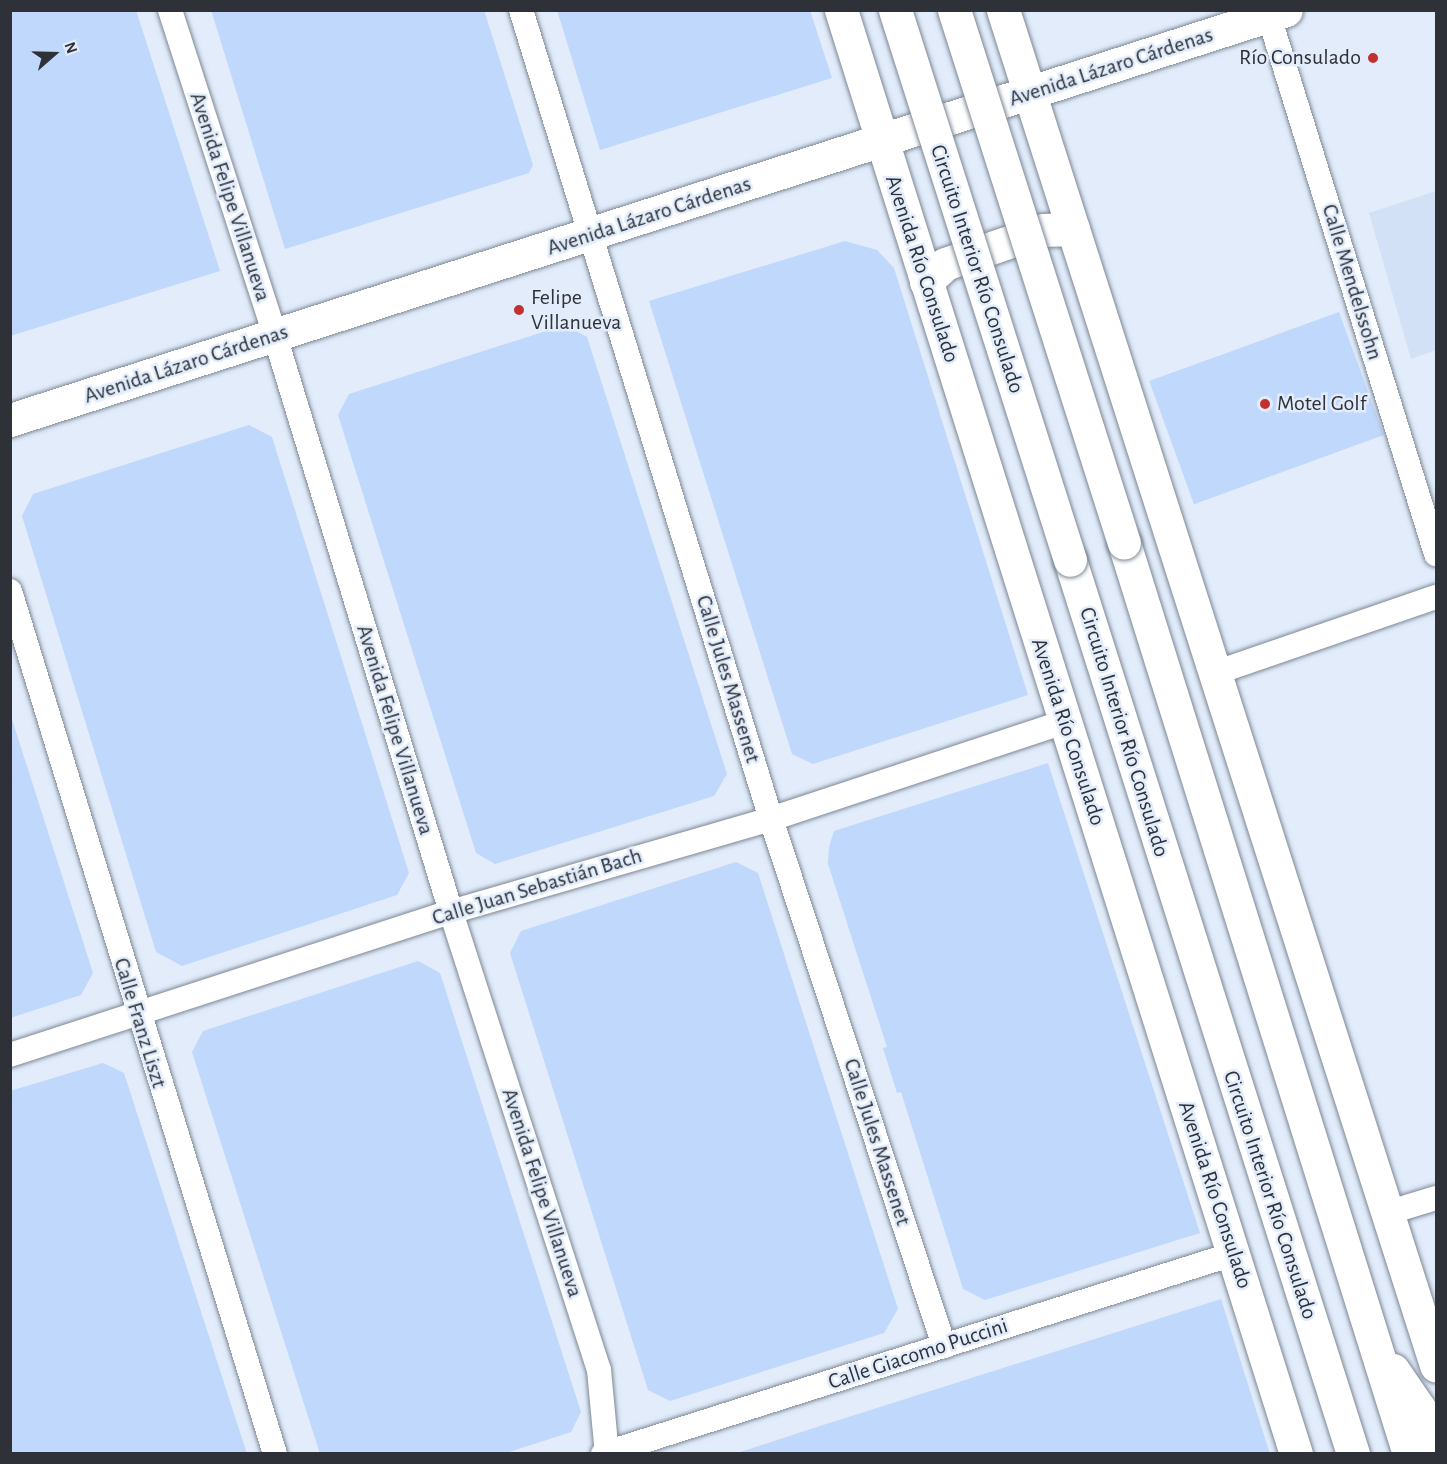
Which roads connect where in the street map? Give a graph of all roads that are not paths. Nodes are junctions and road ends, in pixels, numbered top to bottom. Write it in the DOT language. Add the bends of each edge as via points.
graph roads {
  1 [pos="170,10"];
  2 [pos="521,10"];
  3 [pos="841,10"];
  4 [pos="895,10"];
  5 [pos="954,10"];
  6 [pos="1003,10"];
  7 [pos="1274,12"];
  8 [pos="1030,94"];
  9 [pos="881,141"];
  10 [pos="1073,229"];
  11 [pos="591,235"];
  12 [pos="926,282"];
  13 [pos="275,336"];
  14 [pos="10,420"];
  15 [pos="1437,554"];
  16 [pos="10,591"];
  17 [pos="1437,597"];
  18 [pos="1215,673"];
  19 [pos="1065,722"];
  20 [pos="771,819"];
  21 [pos="451,912"];
  22 [pos="138,1017"];
  23 [pos="10,1055"];
  24 [pos="1437,1198"];
  25 [pos="1387,1213"];
  26 [pos="1233,1254"];
  27 [pos="1374,1342"];
  28 [pos="944,1346"];
  29 [pos="1437,1365"];
  30 [pos="1332,1388"];
  31 [pos="606,1453"];
  32 [pos="275,1454"];
  33 [pos="1296,1454"];
  34 [pos="1338,1454"];
  35 [pos="1353,1454"];
  36 [pos="1409,1454"];
  37 [pos="1436,1454"];
  1 -- 13 [label="street, Avenida Felipe Villanueva"];
  2 -- 11 [label="street, Calle Jules Massenet"];
  3 -- 9 [label="main road, Avenida Río Consulado"];
  4 -- 30 [label="main road, Circuito Interior Río Consulado, bridge"];
  5 -- 27 [label="main road, bridge"];
  6 -- 8 [label="main road"];
  7 -- 8 [label="main road, Avenida Lázaro Cárdenas"];
  7 -- 15 [label="street, Calle Mendelssohn"];
  8 -- 9 [label="main road, Avenida Lázaro Cárdenas"];
  8 -- 10 [label="main road"];
  9 -- 11 [label="main road, Avenida Lázaro Cárdenas"];
  9 -- 12 [label="main road, Avenida Río Consulado"];
  10 -- 12 [label="main road" via="1043,230 945,264"];
  10 -- 18 [label="main road"];
  11 -- 13 [label="main road, Avenida Lázaro Cárdenas"];
  11 -- 20 [label="street, Calle Jules Massenet"];
  12 -- 19 [label="main road, Avenida Río Consulado"];
  13 -- 14 [label="main road, Avenida Lázaro Cárdenas"];
  13 -- 21 [label="street, Avenida Felipe Villanueva"];
  16 -- 22 [label="street, Calle Franz Liszt"];
  17 -- 18 [label="street"];
  18 -- 25 [label="main road"];
  19 -- 20 [label="street, Calle Juan Sebastián Bach"];
  19 -- 26 [label="main road, Avenida Río Consulado"];
  20 -- 21 [label="street, Calle Juan Sebastián Bach"];
  20 -- 28 [label="street, Calle Jules Massenet"];
  21 -- 22 [label="street, Calle Juan Sebastián Bach"];
  21 -- 31 [label="street, Avenida Felipe Villanueva" via="599,1370"];
  22 -- 23 [label="street, Calle Juan Sebastián Bach"];
  22 -- 32 [label="street, Calle Franz Liszt"];
  24 -- 25 [label="street"];
  25 -- 29 [label="main road"];
  26 -- 28 [label="street, Calle Giacomo Puccini"];
  26 -- 33 [label="main road, Avenida Río Consulado"];
  27 -- 36 [label="main road"];
  27 -- 37 [label="main road" via="1419,1407"];
  28 -- 31 [label="street, Calle Giacomo Puccini"];
  30 -- 34 [label="main road"];
  30 -- 35 [label="main road, Circuito Interior Río Consulado"];
}
